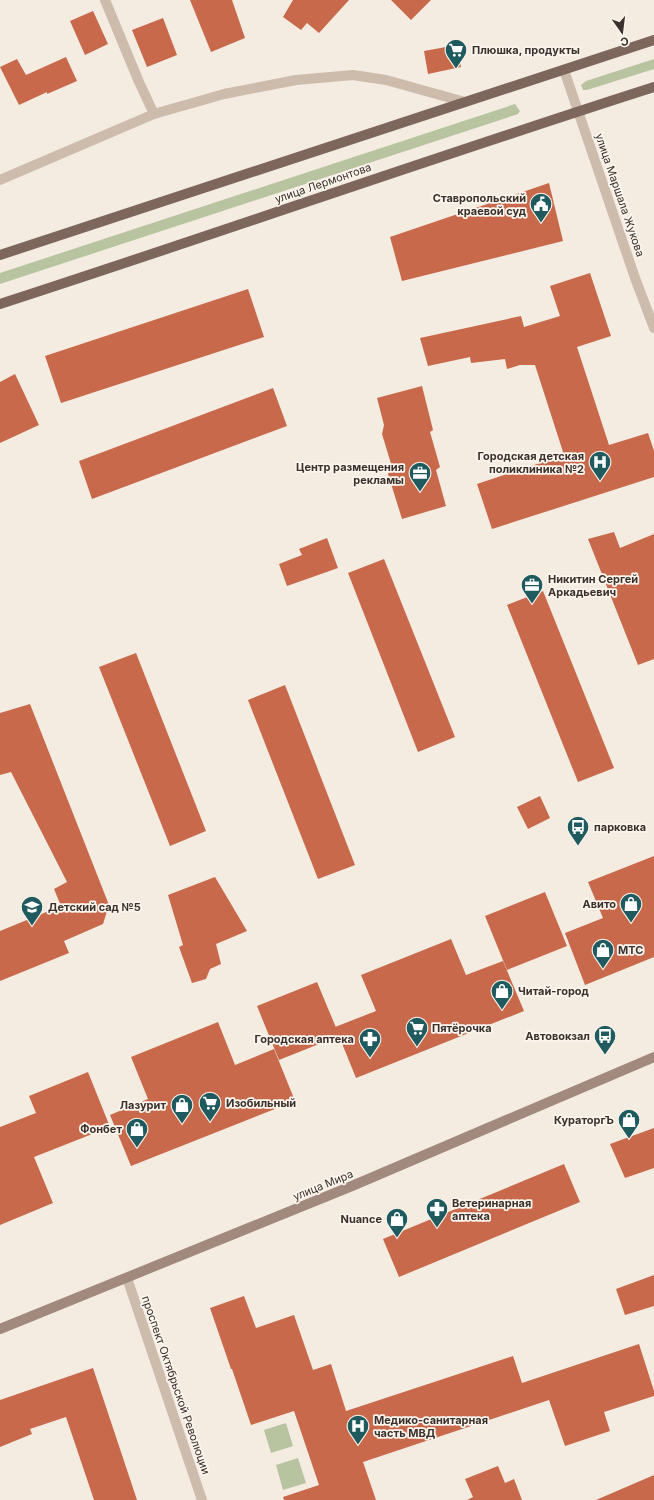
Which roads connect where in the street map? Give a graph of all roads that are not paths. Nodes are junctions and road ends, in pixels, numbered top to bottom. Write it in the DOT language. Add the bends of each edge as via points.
graph roads {
  1 [pos="105,0"];
  2 [pos="654,40"];
  3 [pos="564,70"];
  4 [pos="654,87"];
  5 [pos="465,102"];
  6 [pos="579,111"];
  7 [pos="154,114"];
  8 [pos="0,180"];
  9 [pos="0,255"];
  10 [pos="0,304"];
  11 [pos="654,328"];
  12 [pos="654,1057"];
  13 [pos="127,1278"];
  14 [pos="0,1329"];
  15 [pos="202,1500"];
  1 -- 7 [label="street"];
  2 -- 3 [label="main road"];
  3 -- 5 [label="main road"];
  3 -- 6 [label="street, улица Маршала Жукова"];
  4 -- 6 [label="main road, улица Лермонтова"];
  5 -- 7 [label="street" via="386,80 353,76 267,85"];
  5 -- 9 [label="main road"];
  6 -- 10 [label="main road, улица Лермонтова"];
  6 -- 11 [label="street, улица Маршала Жукова"];
  7 -- 8 [label="street"];
  12 -- 13 [label="main road, улица Мира" via="359,1183"];
  13 -- 14 [label="main road, улица Мира"];
  13 -- 15 [label="street, проспект Октябрьской Революции"];
}
